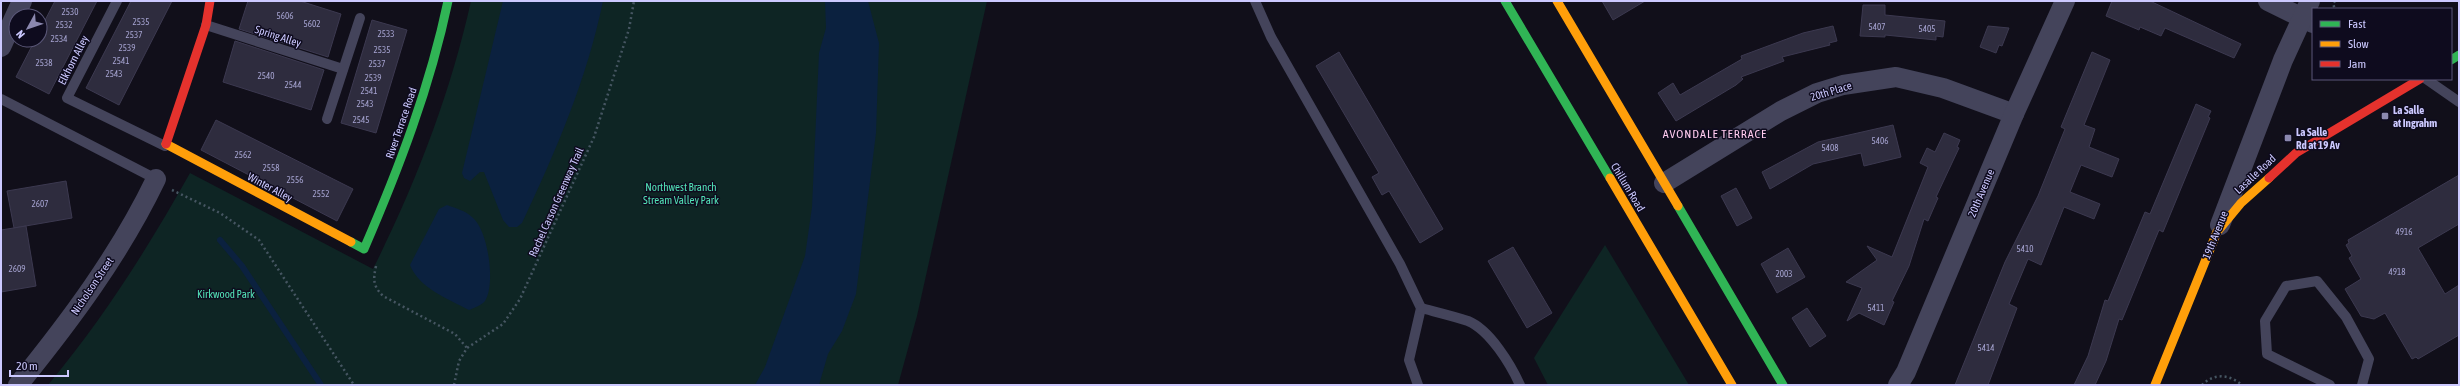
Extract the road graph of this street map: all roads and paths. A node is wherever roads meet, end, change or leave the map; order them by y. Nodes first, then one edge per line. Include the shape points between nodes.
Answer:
1 (22, 1) edge
2 (117, 1) edge
3 (210, 1) edge
4 (448, 1) edge
5 (634, 1) edge
6 (1255, 1) edge
7 (1505, 1) edge
8 (1557, 1) edge
9 (2065, 1) edge
10 (2268, 1) edge
11 (2308, 14) edge
12 (360, 18) dead end
13 (206, 25) junction
14 (1, 47) edge
15 (343, 69) junction
16 (2418, 80) edge
17 (2427, 80) edge
18 (1, 100) edge
19 (2459, 102) edge
20 (2014, 114) junction
21 (327, 119) dead end
22 (165, 146) junction
23 (156, 179) junction
24 (1664, 183) junction
25 (2217, 232) junction
26 (364, 249) joint
27 (377, 264) dead end
28 (1421, 308) junction
29 (467, 348) junction
30 (455, 384) edge
31 (18, 385) edge
32 (354, 385) edge
33 (1418, 385) edge
34 (1520, 385) edge
35 (1732, 385) edge
36 (1783, 385) edge
37 (1898, 385) edge
38 (2155, 385) edge
39 (2202, 385) edge
40 (2242, 385) edge
41 (2330, 385) edge
42 (2362, 385) edge

1 - 14 street
2 - 22 lane, Elkhorn Alley via 68,98
3 - 13 street
4 - 26 street, River Terrace Road via 404,153
5 - 29 path, Rachel Carson Greenway Trail via 629,29 594,137 520,299 503,324
6 - 28 lane via 1271,37 1400,264
7 - 35 street, Chillum Road
8 - 24 street
9 - 20 street, 20th Avenue
10 - 11 street
11 - 25 street, 19th Avenue
12 - 15 lane
13 - 15 lane, Spring Alley
13 - 22 street
15 - 21 lane
16 - 25 street, Lasalle Road via 2296,153 2241,203
17 - 19 lane
18 - 23 lane
20 - 24 street, 20th Place via 1942,88 1896,77 1843,85 1817,93 1781,111
20 - 37 street, 20th Avenue via 1906,372
22 - 26 street, Winter Alley
23 - 31 street, Nicholson Street via 142,208 100,275 61,333
23 - 32 path via 169,189 220,212 259,240
24 - 36 street
25 - 38 street, 19th Avenue
27 - 29 path via 373,280 376,289 383,296 455,334
28 - 33 lane via 1409,360
28 - 34 lane via 1470,322 1492,341 1512,367
29 - 30 path, Rachel Carson Greenway Trail via 459,361
39 - 40 path via 2212,377 2221,376 2236,380
41 - 42 lane via 2267,354 2265,321 2286,286 2317,281 2346,317 2368,359

